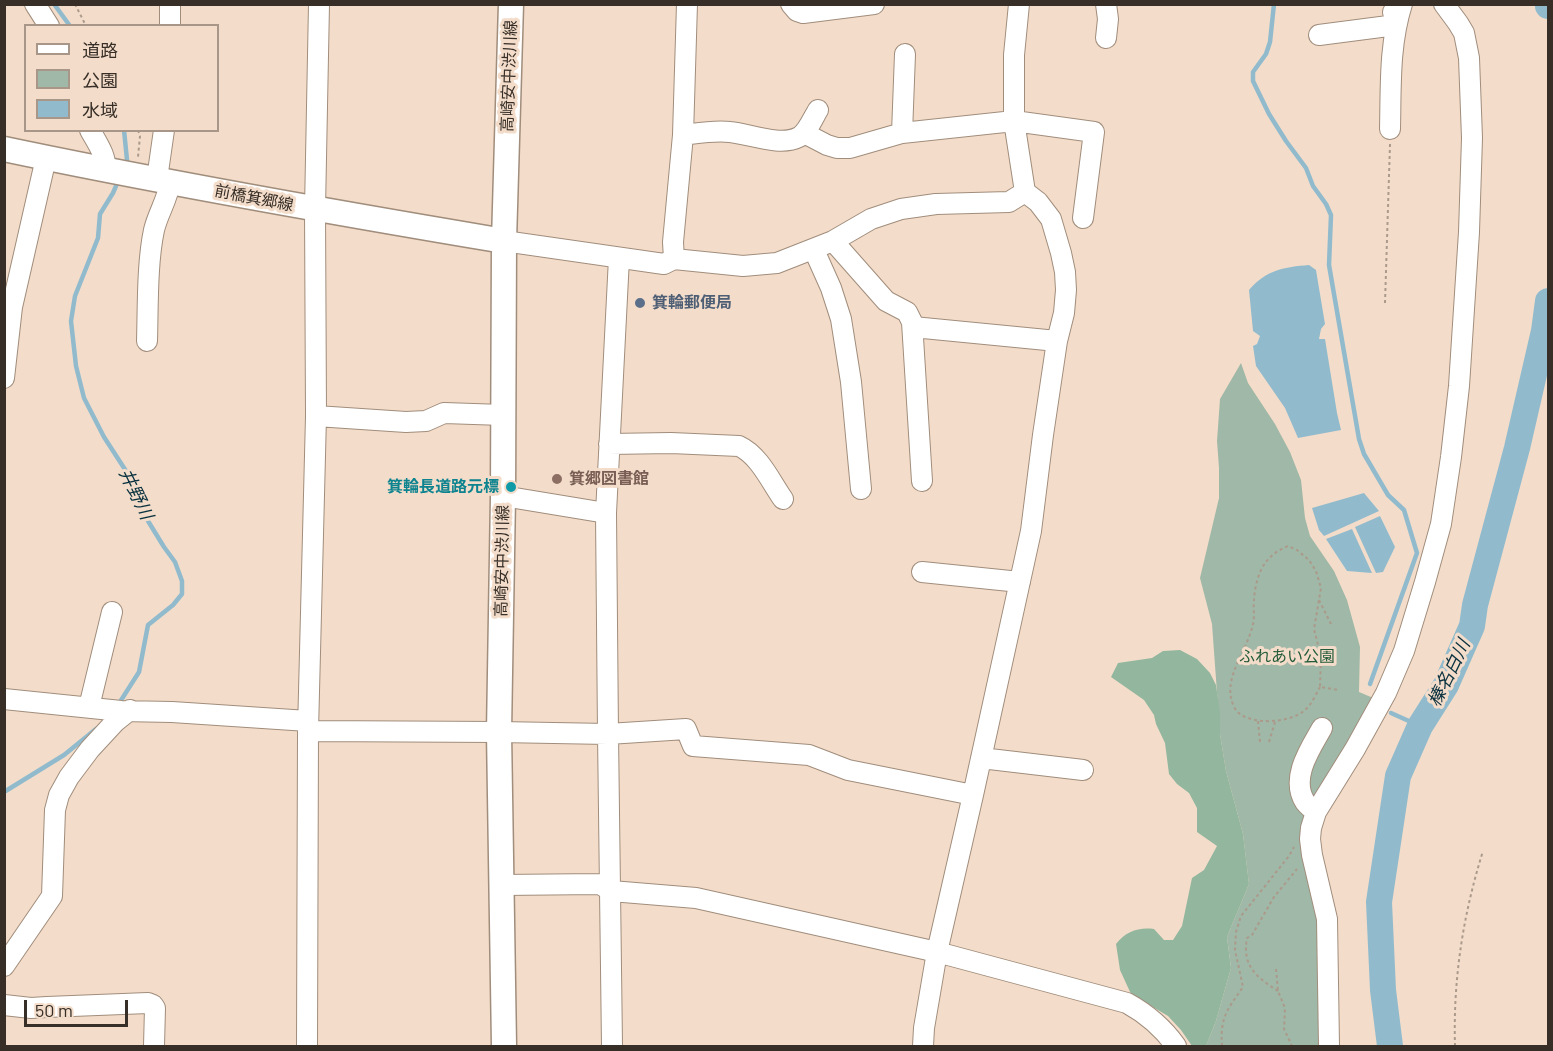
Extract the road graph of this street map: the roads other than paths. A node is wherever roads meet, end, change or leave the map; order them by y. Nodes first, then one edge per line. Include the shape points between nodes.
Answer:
1 (35, 4) edge
2 (170, 4) edge
3 (319, 4) edge
4 (511, 4) edge
5 (687, 4) edge
6 (792, 4) edge
7 (874, 4) edge
8 (1019, 4) edge
9 (1106, 4) edge
10 (1391, 4) edge
11 (1402, 4) edge
12 (1444, 4) edge
13 (48, 24) edge
14 (170, 24) edge
15 (1396, 25) junction
16 (1319, 35) dead end
17 (1106, 38) dead end
18 (905, 54) dead end
19 (818, 110) dead end
20 (1014, 121) junction
21 (1390, 129) road end
22 (91, 132) edge
23 (163, 132) edge
24 (804, 133) junction
25 (902, 133) junction
26 (684, 135) junction
27 (4, 149) edge
28 (46, 158) junction
29 (135, 175) junction
30 (1026, 192) junction
31 (315, 209) junction
32 (1051, 219) junction
33 (504, 242) junction
34 (833, 242) junction
35 (814, 250) junction
36 (619, 258) junction
37 (674, 258) junction
38 (913, 327) junction
39 (147, 341) dead end
40 (1057, 341) junction
41 (4, 378) edge
42 (503, 415) junction
43 (316, 416) junction
44 (609, 444) junction
45 (922, 481) dead end
46 (861, 489) dead end
47 (503, 496) junction
48 (783, 499) dead end
49 (606, 513) junction
50 (922, 572) dead end
51 (1020, 582) junction
52 (112, 612) dead end
53 (4, 699) edge
54 (111, 709) junction
55 (308, 726) junction
56 (1322, 728) dead end
57 (499, 732) junction
58 (608, 734) junction
59 (981, 759) junction
60 (1083, 770) dead end
61 (973, 795) junction
62 (1316, 812) junction
63 (501, 885) junction
64 (611, 891) junction
65 (937, 952) junction
66 (4, 966) edge
67 (4, 1005) edge
68 (154, 1047) edge
69 (307, 1047) edge
70 (504, 1047) edge
71 (612, 1047) edge
72 (923, 1047) edge
73 (1176, 1047) edge
74 (1329, 1047) edge

1 - 13 street
2 - 14 street
3 - 31 street
4 - 33 main road, 高崎安中渋川線
5 - 26 street
6 - 7 street via 803,13
8 - 20 street
9 - 17 street
10 - 15 street
11 - 15 street
12 - 62 street via 1464,33 1467,46 1472,138 1459,386 1445,496 1434,550 1404,651 1386,693
15 - 16 street
15 - 21 street
18 - 25 street
19 - 24 street
20 - 25 street
20 - 30 street
20 - 32 street via 1094,132 1090,217
22 - 29 street via 105,157
23 - 29 street
24 - 25 street via 837,148
24 - 26 street via 783,140 715,131
26 - 37 street
27 - 28 main road, 前橋箕郷線
28 - 29 main road, 前橋箕郷線
28 - 41 street via 12,307
29 - 31 main road, 前橋箕郷線
29 - 39 street via 169,191 154,229
30 - 32 street
30 - 34 street via 1009,202 901,209 871,219
31 - 33 main road, 前橋箕郷線
31 - 43 street
32 - 40 street via 1066,290
33 - 36 street
33 - 42 main road, 高崎安中渋川線
34 - 35 street
34 - 38 street via 886,301 907,312
35 - 37 street via 777,263 743,266
35 - 46 street via 841,319
36 - 37 street via 664,264
36 - 44 street
38 - 40 street
38 - 45 street
40 - 51 street via 1031,531
42 - 43 street via 444,413 426,421 406,422
42 - 47 main road, 高崎安中渋川線
43 - 55 street
44 - 48 street via 739,446 754,456
44 - 49 street
47 - 49 street
47 - 57 main road, 高崎安中渋川線
49 - 58 street
50 - 51 street
51 - 59 street
52 - 54 street
53 - 54 street
54 - 55 street
54 - 66 street via 115,722 90,749 59,795 52,896
55 - 57 street
55 - 69 street
56 - 62 street via 1307,755 1300,779 1306,804
57 - 58 street
57 - 63 main road, 高崎安中渋川線
58 - 61 street via 686,729 693,747 809,755 848,770
58 - 64 street
59 - 60 street
59 - 61 street
61 - 65 street
62 - 74 street via 1312,855 1327,919
63 - 64 street via 600,884
63 - 70 main road, 高崎安中渋川線
64 - 65 street via 696,898
64 - 71 street
65 - 72 street
65 - 73 street via 1127,1003 1156,1023
67 - 68 street via 31,1008 148,1003 155,1008

